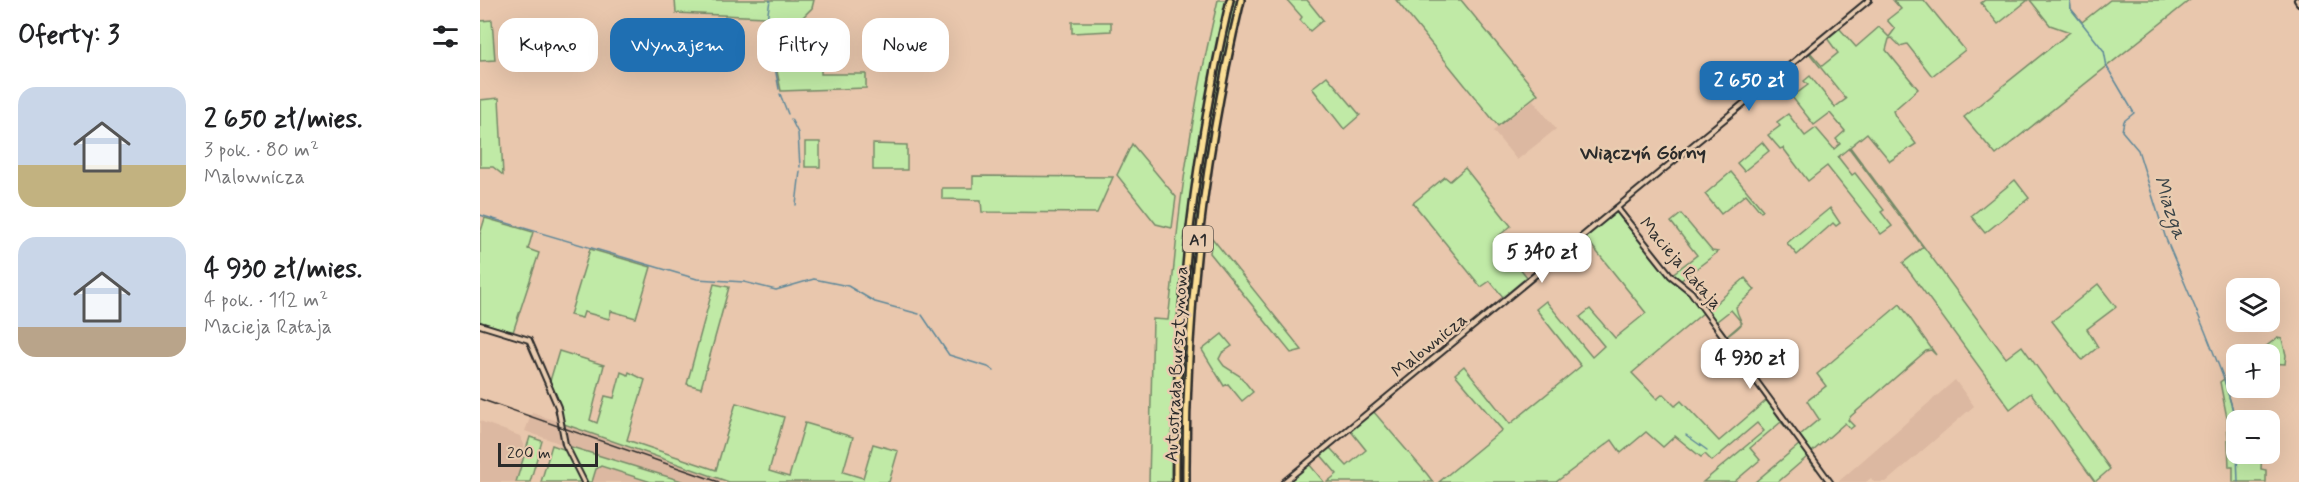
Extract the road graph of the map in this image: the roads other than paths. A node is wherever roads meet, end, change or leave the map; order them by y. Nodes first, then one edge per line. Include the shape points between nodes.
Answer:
1 (1230, 0) edge
2 (1241, 0) edge
3 (1869, 0) edge
4 (1617, 208) junction
5 (480, 325) edge
6 (584, 482) edge
7 (1176, 482) edge
8 (1186, 482) edge
9 (1284, 482) edge
10 (1830, 482) edge

1 - 7 highway, Autostrada Bursztynowa / A1 via 1205,121 1187,251 1178,362
2 - 8 highway, Autostrada Bursztynowa / A1 via 1215,122 1197,251 1188,374
3 - 4 street, Malownicza
4 - 9 street, Malownicza
4 - 10 street, Macieja Rataja via 1670,275 1691,292
5 - 6 street via 529,340 558,407 565,444

